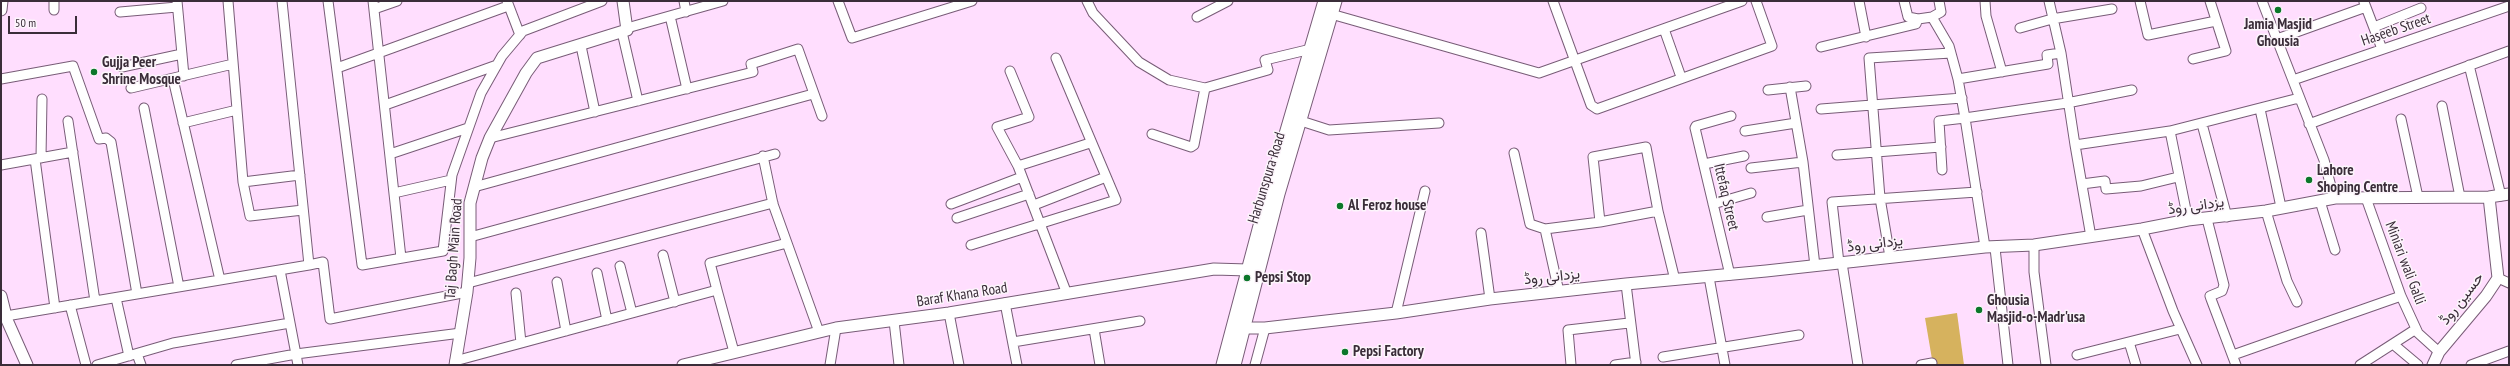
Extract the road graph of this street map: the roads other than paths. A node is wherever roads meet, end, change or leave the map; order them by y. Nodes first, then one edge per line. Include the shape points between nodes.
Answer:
1 (2, 1) edge
2 (228, 1) edge
3 (282, 1) edge
4 (328, 1) edge
5 (397, 1) edge
6 (602, 1) edge
7 (623, 1) edge
8 (684, 1) edge
9 (723, 1) edge
10 (838, 1) edge
11 (972, 1) edge
12 (1087, 1) edge
13 (1228, 1) edge
14 (1324, 1) edge
15 (1335, 1) edge
16 (1554, 1) edge
17 (1742, 1) edge
18 (1756, 1) edge
19 (1858, 1) edge
20 (1904, 1) edge
21 (1939, 1) edge
22 (1985, 1) edge
23 (2049, 1) edge
24 (2140, 1) edge
25 (2210, 1) edge
26 (2262, 1) edge
27 (508, 3) edge
28 (177, 4) edge
29 (2365, 4) edge
30 (374, 5) edge
31 (2509, 6) edge
32 (2421, 8) dead end
33 (2112, 9) dead end
34 (1, 10) edge
35 (120, 12) dead end
36 (686, 12) junction
37 (1331, 14) junction
38 (670, 16) junction
39 (1932, 17) junction
40 (1196, 18) dead end
41 (1918, 19) junction
42 (2052, 19) junction
43 (2216, 21) junction
44 (2374, 27) junction
45 (2020, 28) dead end
46 (1664, 29) junction
47 (625, 30) junction
48 (520, 35) junction
49 (1866, 37) junction
50 (2277, 39) junction
51 (581, 46) junction
52 (1821, 47) dead end
53 (1311, 49) junction
54 (2382, 49) junction
55 (2509, 51) edge
56 (379, 53) junction
57 (1951, 53) junction
58 (2061, 53) junction
59 (182, 54) junction
60 (1056, 58) dead end
61 (2193, 59) dead end
62 (1575, 61) junction
63 (233, 64) junction
64 (497, 65) junction
65 (2469, 65) junction
66 (122, 67) dead end
67 (337, 68) junction
68 (1010, 70) dead end
69 (2002, 72) junction
70 (184, 76) junction
71 (1681, 77) junction
72 (1, 79) edge
73 (173, 79) junction
74 (1958, 79) junction
75 (2293, 80) junction
76 (1806, 86) dead end
77 (1790, 87) junction
78 (131, 88) dead end
79 (687, 88) junction
80 (1206, 88) junction
81 (1768, 90) dead end
82 (2132, 90) dead end
83 (813, 94) junction
84 (1962, 98) junction
85 (2300, 98) junction
86 (42, 99) dead end
87 (638, 101) junction
88 (2067, 103) junction
89 (384, 105) junction
90 (1873, 105) junction
91 (2442, 106) dead end
92 (144, 108) dead end
93 (1821, 109) dead end
94 (2260, 109) junction
95 (237, 110) junction
96 (595, 112) junction
97 (822, 116) dead end
98 (1731, 116) dead end
99 (1965, 118) junction
100 (2401, 119) dead end
101 (68, 121) dead end
102 (1302, 121) junction
103 (183, 123) junction
104 (1440, 123) dead end
105 (1796, 123) junction
106 (2202, 124) junction
107 (2309, 124) junction
108 (468, 128) junction
109 (1745, 131) dead end
110 (2170, 131) junction
111 (1152, 134) dead end
112 (490, 138) junction
113 (1090, 143) junction
114 (2075, 145) junction
115 (1941, 148) junction
116 (72, 152) junction
117 (1514, 153) dead end
118 (1877, 153) junction
119 (390, 154) junction
120 (775, 154) dead end
121 (1837, 155) dead end
122 (763, 156) junction
123 (1744, 156) dead end
124 (38, 158) junction
125 (1803, 162) junction
126 (1704, 164) junction
127 (1, 165) edge
128 (1018, 166) junction
129 (1751, 168) dead end
130 (1942, 170) dead end
131 (300, 175) junction
132 (1022, 177) junction
133 (1106, 177) junction
134 (2178, 177) junction
135 (451, 180) junction
136 (243, 182) junction
137 (2082, 184) junction
138 (474, 187) junction
139 (1425, 191) dead end
140 (394, 192) junction
141 (1977, 192) junction
142 (1274, 193) junction
143 (1751, 193) dead end
144 (1029, 194) junction
145 (2505, 195) edge
146 (2418, 197) junction
147 (2460, 197) junction
148 (1880, 198) junction
149 (2334, 198) junction
150 (2366, 198) junction
151 (2489, 198) junction
152 (2320, 201) junction
153 (773, 203) junction
154 (951, 204) dead end
155 (1713, 204) junction
156 (1034, 205) junction
157 (2281, 207) junction
158 (303, 210) junction
159 (1808, 210) junction
160 (1658, 211) junction
161 (2266, 211) junction
162 (1767, 217) dead end
163 (2227, 217) junction
164 (957, 218) dead end
165 (2207, 219) junction
166 (2188, 220) junction
167 (1041, 222) junction
168 (1600, 222) junction
169 (1545, 229) junction
170 (2142, 229) junction
171 (1481, 233) dead end
172 (2091, 237) junction
173 (470, 238) junction
174 (787, 243) junction
175 (971, 245) dead end
176 (2034, 245) junction
177 (1990, 247) junction
178 (2335, 250) dead end
179 (663, 255) dead end
180 (1890, 257) junction
181 (401, 258) junction
182 (1840, 263) junction
183 (309, 265) junction
184 (620, 266) dead end
185 (1815, 266) junction
186 (280, 270) junction
187 (1248, 270) junction
188 (597, 273) dead end
189 (1730, 275) junction
190 (1709, 277) junction
191 (2498, 278) junction
192 (220, 280) junction
193 (1674, 280) junction
194 (557, 282) dead end
195 (2509, 283) edge
196 (1626, 284) junction
197 (179, 287) junction
198 (467, 288) junction
199 (717, 290) junction
200 (1559, 292) junction
201 (516, 293) dead end
202 (137, 294) junction
203 (1067, 294) junction
204 (1, 296) edge
205 (2401, 296) junction
206 (116, 298) junction
207 (1490, 299) junction
208 (95, 301) junction
209 (675, 302) junction
210 (2297, 302) dead end
211 (1005, 303) junction
212 (70, 305) junction
213 (56, 308) junction
214 (632, 313) junction
215 (949, 313) junction
216 (1396, 313) junction
217 (6, 316) junction
218 (607, 320) junction
219 (894, 321) junction
220 (1140, 321) dead end
221 (290, 323) junction
222 (1629, 323) junction
223 (836, 328) junction
224 (1243, 328) junction
225 (1265, 328) junction
226 (1094, 329) junction
227 (2180, 329) junction
228 (2416, 330) junction
229 (566, 331) junction
230 (819, 332) junction
231 (460, 333) junction
232 (1799, 335) dead end
233 (1013, 342) junction
234 (2129, 342) junction
235 (521, 343) junction
236 (2393, 344) junction
237 (1721, 346) junction
238 (2509, 351) edge
239 (734, 352) junction
240 (2439, 352) junction
241 (296, 354) junction
242 (133, 355) junction
243 (2078, 355) dead end
244 (2233, 355) junction
245 (1663, 357) dead end
246 (704, 362) edge
247 (455, 363) edge
248 (1636, 363) edge
249 (1932, 363) dead end
250 (27, 365) edge
251 (86, 365) edge
252 (97, 365) edge
253 (141, 365) edge
254 (236, 365) edge
255 (298, 365) edge
256 (683, 365) edge
257 (830, 365) edge
258 (899, 365) edge
259 (959, 365) edge
260 (1017, 365) edge
261 (1100, 365) edge
262 (1223, 365) edge
263 (1234, 365) edge
264 (1256, 365) edge
265 (1571, 365) edge
266 (1615, 365) edge
267 (1725, 365) edge
268 (1858, 365) edge
269 (1921, 365) edge
270 (2008, 365) edge
271 (2046, 365) edge
272 (2136, 365) edge
273 (2197, 365) edge
274 (2236, 365) edge
275 (2360, 365) edge
276 (2418, 365) edge
277 (2433, 365) edge
278 (2471, 365) edge

1 - 34 street
2 - 63 street
3 - 131 street
4 - 67 street
5 - 30 street
6 - 48 street via 523,31
7 - 47 street
8 - 36 street
9 - 36 street
10 - 11 street via 852,38
12 - 80 street via 1093,13 1139,62 1168,80
13 - 40 street
14 - 53 main road, Harbunspura Road
15 - 37 main road, Harbunspura Road
16 - 62 street
17 - 46 street
18 - 71 street via 1772,46
19 - 49 street
20 - 41 street via 1908,17
21 - 39 street via 1941,12
22 - 69 street via 1986,16
23 - 42 street
24 - 43 street via 2148,34
25 - 43 street
26 - 50 street
27 - 48 street
27 - 56 street
28 - 35 street
28 - 59 street
29 - 44 street
29 - 50 street
30 - 56 street
31 - 54 street, Haseeb Street
32 - 44 street
33 - 42 street
36 - 38 street
37 - 62 street via 1529,72 1539,73
37 - 102 main road, Harbunspura Road
38 - 47 street
38 - 79 street
39 - 41 street
39 - 57 street
41 - 49 street via 1916,24
42 - 45 street
42 - 58 street
43 - 61 street via 2226,51
44 - 54 street
46 - 62 street
46 - 71 street
47 - 51 street, Taj Bagh Main Road
47 - 87 street
48 - 64 street
49 - 52 street
50 - 75 street
51 - 96 street
51 - 112 street, Taj Bagh Main Road via 537,58
53 - 80 street via 1265,60 1268,70
53 - 142 main road, Harbunspura Road
54 - 75 street, Haseeb Street
55 - 65 street
56 - 67 street
56 - 89 street
57 - 74 street
57 - 90 street via 1869,58
58 - 69 street via 2047,55 2048,64
58 - 88 street
59 - 66 street
59 - 70 street
60 - 113 street
62 - 71 street via 1594,108
63 - 70 street
63 - 95 street
64 - 89 street
64 - 108 street via 481,93
65 - 107 street
65 - 145 street
67 - 181 street via 362,264
68 - 128 street via 1029,117 997,127
69 - 74 street
70 - 73 street
72 - 202 street via 74,66 99,139 106,138 111,142
73 - 78 street
73 - 103 street
74 - 84 street
75 - 85 street
76 - 77 street
77 - 81 street
77 - 105 street
79 - 83 street via 753,72 751,64 798,49
79 - 87 street
80 - 111 street via 1194,145 1191,147
82 - 88 street
83 - 97 street
83 - 138 street
84 - 90 street
84 - 99 street
85 - 94 street
85 - 107 street
86 - 124 street
87 - 96 street
88 - 99 street
88 - 114 street
89 - 119 street
90 - 93 street
90 - 118 street
91 - 147 street
92 - 197 street
94 - 106 street
94 - 157 street
95 - 103 street
95 - 136 street
96 - 112 street
98 - 126 street, Ittefaq Street via 1695,126
99 - 115 street via 1939,121
99 - 141 street
100 - 146 street
101 - 116 street
102 - 104 street via 1329,130
102 - 142 main road, Harbunspura Road
103 - 192 street
105 - 109 street
105 - 125 street
106 - 110 street
106 - 163 street
107 - 149 street via 2324,160
108 - 119 street
108 - 135 street
110 - 114 street
110 - 134 street
112 - 138 street, Taj Bagh Main Road
113 - 128 street
113 - 133 street
114 - 137 street
115 - 118 street
115 - 130 street
116 - 124 street
116 - 208 street
117 - 169 street via 1530,224
118 - 121 street
118 - 148 street
119 - 140 street
120 - 122 street
122 - 153 street
122 - 173 street
123 - 126 street
124 - 127 street
124 - 213 street
125 - 129 street
125 - 159 street
126 - 155 street, Ittefaq Street
128 - 132 street
131 - 136 street
131 - 158 street
132 - 144 street
132 - 154 street
133 - 156 street
133 - 167 street via 1116,200
134 - 137 street via 2141,186 2106,189 2105,181
134 - 166 street
135 - 140 street
135 - 181 street via 443,251
136 - 158 street via 250,216
137 - 172 street
138 - 173 street, Taj Bagh Main Road via 470,203
139 - 216 street
140 - 181 street
141 - 148 street
141 - 177 street
142 - 187 main road, Harbunspura Road
142 - 224 main road, Harbunspura Road
143 - 155 street
144 - 156 street
144 - 164 street
145 - 151 street, یزدانی روڈ
146 - 147 street, یزدانی روڈ
146 - 150 street, یزدانی روڈ
147 - 151 street, یزدانی روڈ
148 - 180 street
148 - 182 street via 1832,202
149 - 150 street, یزدانی روڈ
149 - 152 street, یزدانی روڈ
150 - 205 street, Miniari wali Galli
151 - 191 street, حسین روڈ
152 - 157 street, یزدانی روڈ
152 - 178 street
153 - 174 street
153 - 198 street
155 - 189 street, Ittefaq Street
156 - 167 street
157 - 161 street, یزدانی روڈ
158 - 183 street
159 - 162 street
159 - 185 street
160 - 168 street
160 - 168 street via 1646,147 1601,155 1593,157
160 - 193 street
161 - 163 street, یزدانی روڈ
161 - 210 street via 2287,280
163 - 165 street, یزدانی روڈ
165 - 166 street, یزدانی روڈ
165 - 244 street via 2224,285 2222,291 2210,296
166 - 170 street, یزدانی روڈ
167 - 175 street
167 - 203 street
168 - 169 street
169 - 200 street
170 - 172 street, یزدانی روڈ
170 - 227 street
171 - 207 street
172 - 176 street, یزدانی روڈ
173 - 198 street, Taj Bagh Main Road
174 - 199 street via 710,263
174 - 230 street
176 - 177 street, یزدانی روڈ
176 - 271 street via 2034,272
177 - 180 street, یزدانی روڈ
177 - 270 street
179 - 209 street
180 - 182 street, یزدانی روڈ
182 - 185 street, یزدانی روڈ
182 - 268 street
183 - 186 street
183 - 198 street via 323,262 330,319
184 - 214 street
185 - 189 street, یزدانی روڈ
186 - 192 street
186 - 221 street
187 - 203 street, Baraf Khana Road via 1214,269
187 - 262 main road, Harbunspura Road
188 - 218 street
189 - 190 street, یزدانی روڈ
190 - 193 street, یزدانی روڈ
190 - 237 street
191 - 195 street
191 - 240 street, حسین روڈ
192 - 197 street
193 - 196 street, یزدانی روڈ
194 - 229 street
196 - 200 street, یزدانی روڈ
196 - 222 street
197 - 202 street
198 - 231 street, Taj Bagh Main Road
199 - 209 street
199 - 239 street
200 - 207 street, یزدانی روڈ
201 - 235 street
202 - 206 street
203 - 211 street, Baraf Khana Road
204 - 217 street
205 - 228 street, Miniari wali Galli
205 - 244 street
206 - 208 street
206 - 242 street
207 - 216 street, یزدانی روڈ
208 - 212 street
209 - 214 street
211 - 215 street, Baraf Khana Road
211 - 233 street
212 - 213 street
212 - 251 street
213 - 217 street
214 - 218 street
215 - 219 street, Baraf Khana Road
215 - 259 street
216 - 225 street, یزدانی روڈ
217 - 250 street
218 - 229 street
219 - 223 street, Baraf Khana Road
219 - 258 street
220 - 226 street
221 - 241 street
221 - 242 street via 173,343
222 - 248 street
222 - 265 street via 1568,330
223 - 230 street, Baraf Khana Road
223 - 257 street
224 - 225 street, یزدانی روڈ
224 - 263 main road, Harbunspura Road
225 - 264 street
226 - 233 street
226 - 261 street
227 - 234 street
227 - 273 street
228 - 236 street
228 - 240 street, Miniari wali Galli
229 - 235 street
230 - 239 street, Baraf Khana Road
231 - 241 street
231 - 247 street, Taj Bagh Main Road
232 - 237 street
233 - 260 street
234 - 243 street
234 - 272 street
235 - 247 street
236 - 275 street
236 - 276 street
237 - 245 street
237 - 267 street
238 - 278 street
239 - 246 street, Baraf Khana Road
240 - 277 street, حسین روڈ
241 - 254 street
241 - 255 street
242 - 252 street
242 - 253 street
244 - 274 street
246 - 256 street, Baraf Khana Road
248 - 266 street
249 - 269 street

